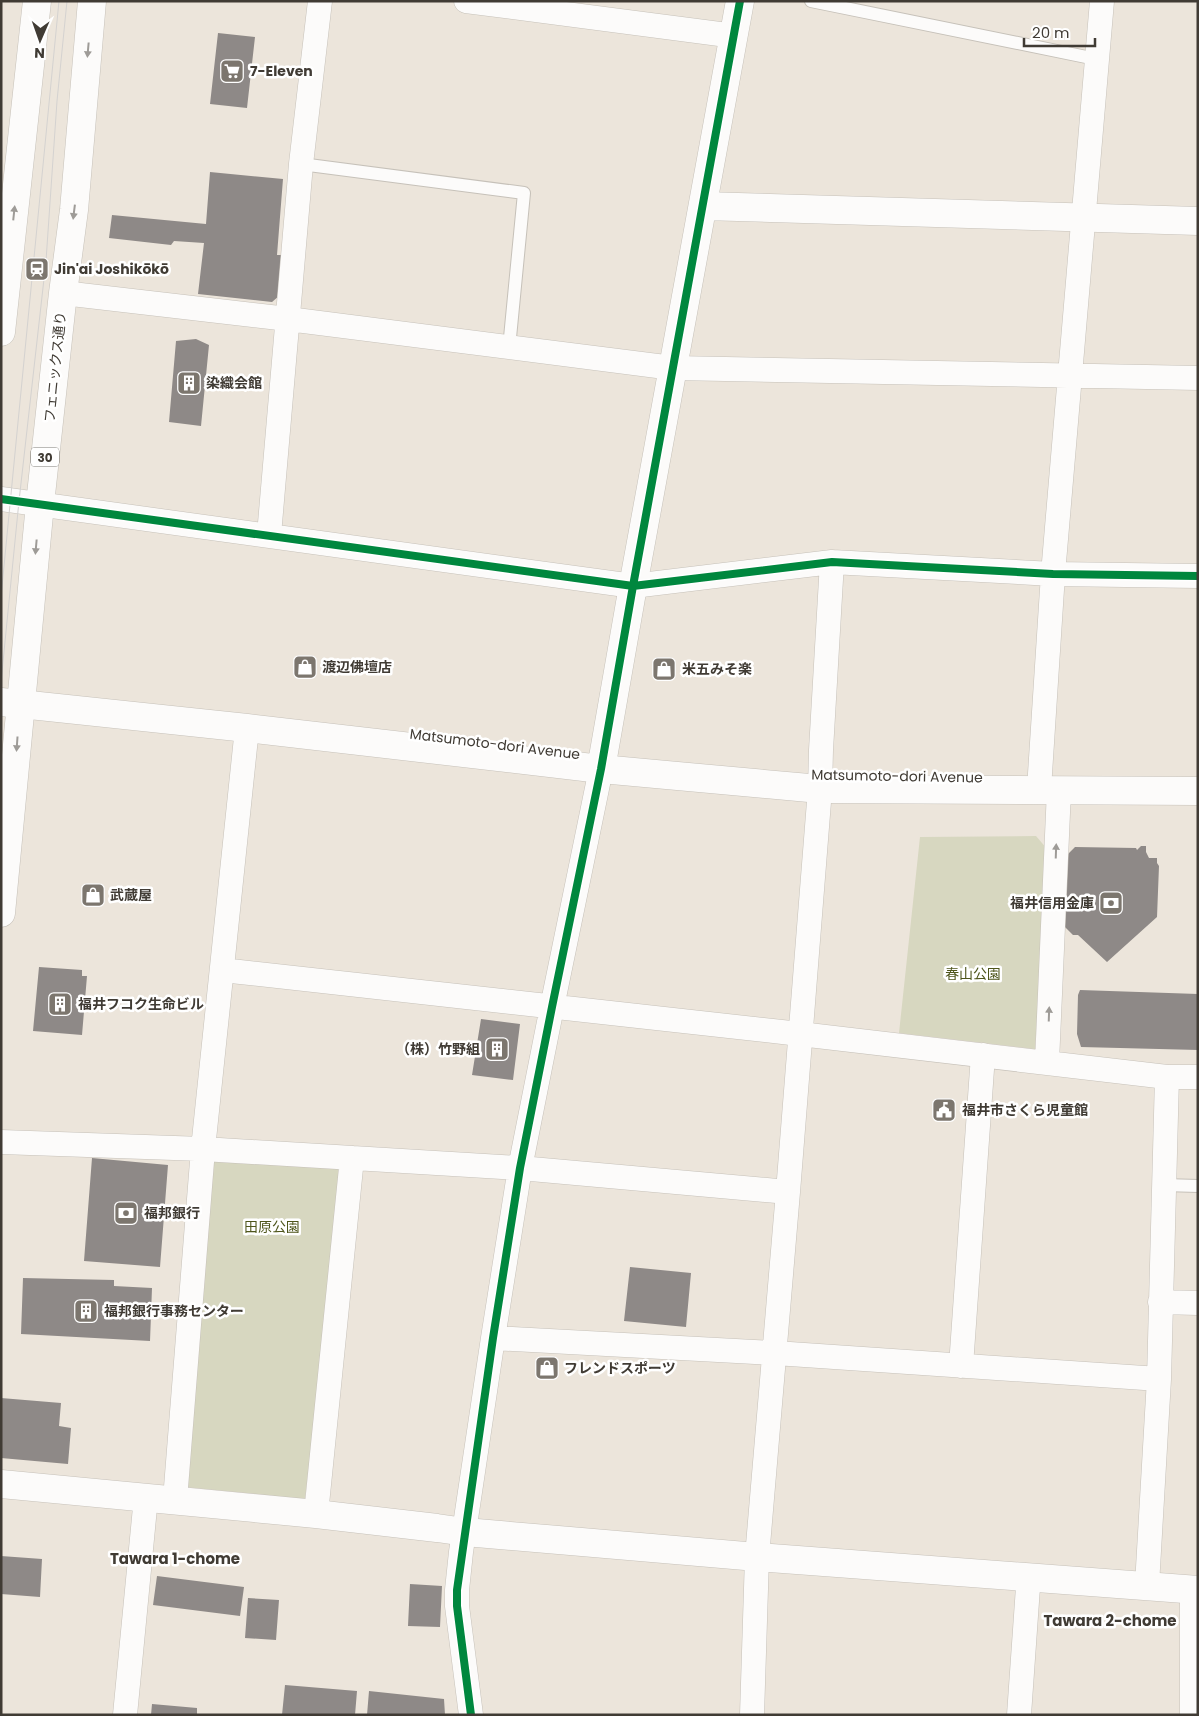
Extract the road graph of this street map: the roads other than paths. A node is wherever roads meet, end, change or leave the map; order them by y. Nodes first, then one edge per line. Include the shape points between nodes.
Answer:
1 (37, 1) edge
2 (92, 1) edge
3 (320, 1) edge
4 (466, 1) edge
5 (740, 1) edge
6 (810, 1) edge
7 (1102, 1) edge
8 (735, 36) junction
9 (1096, 59) junction
10 (301, 164) junction
11 (704, 206) junction
12 (1084, 218) junction
13 (1198, 221) edge
14 (5, 256) edge
15 (63, 293) junction
16 (288, 319) junction
17 (1, 332) edge
18 (509, 348) junction
19 (673, 368) junction
20 (1071, 375) junction
21 (1198, 378) edge
22 (1, 499) edge
23 (40, 504) junction
24 (270, 535) junction
25 (832, 562) junction
26 (1053, 574) junction
27 (1198, 576) edge
28 (633, 586) junction
29 (11, 703) edge
30 (247, 728) junction
31 (601, 769) junction
32 (820, 788) junction
33 (1049, 790) junction
34 (1198, 791) edge
35 (1, 913) edge
36 (222, 970) junction
37 (552, 1007) junction
38 (800, 1034) junction
39 (983, 1055) junction
40 (1047, 1062) junction
41 (1167, 1076) junction
42 (1198, 1078) edge
43 (1, 1142) edge
44 (203, 1149) junction
45 (352, 1158) junction
46 (520, 1168) junction
47 (1164, 1185) junction
48 (1198, 1186) edge
49 (788, 1192) junction
50 (1160, 1302) junction
51 (1198, 1303) edge
52 (493, 1338) junction
53 (775, 1353) junction
54 (961, 1366) junction
55 (1159, 1379) junction
56 (1, 1484) edge
57 (146, 1497) junction
58 (175, 1500) junction
59 (316, 1514) junction
60 (465, 1532) junction
61 (757, 1557) junction
62 (1026, 1577) junction
63 (1147, 1585) junction
64 (1195, 1589) edge
65 (124, 1715) edge
66 (471, 1715) edge
67 (752, 1715) edge
68 (1019, 1715) edge
69 (1192, 1715) edge

14 -> 1 street
2 -> 15 street, フェニックス通り / 30 via 74,210
3 - 10 street
4 - 8 street
5 - 8 street
6 - 9 lane
7 - 9 street
8 - 11 street
9 - 12 street
10 - 16 street
10 - 18 lane via 524,192
11 - 12 street
11 - 19 street
12 - 13 street
12 - 20 street
14 - 17 street
15 - 16 street
15 - 23 street, フェニックス通り / 30
16 - 18 street
16 - 24 street
18 - 19 street
19 - 20 street
19 - 28 street
20 - 21 street
20 - 26 street
22 - 23 street
23 - 24 street
23 -> 29 street, フェニックス通り / 30 via 30,614
24 - 28 street
25 - 26 street
25 - 28 street
25 - 32 street
26 - 27 street
26 - 33 street
28 - 31 street
29 - 30 street, Matsumoto-dori Avenue
29 -> 35 street, フェニックス通り / 30 via 15,781
30 - 31 street, Matsumoto-dori Avenue
30 - 36 street
31 - 32 street, Matsumoto-dori Avenue
31 - 37 street
32 - 33 street, Matsumoto-dori Avenue
32 - 38 street
33 - 34 street, Matsumoto-dori Avenue
40 -> 33 street
36 - 37 street
36 - 44 street
37 - 38 street
37 - 46 street
38 - 39 street
38 - 49 street
39 - 40 street
39 - 54 street
40 - 41 street
41 - 42 street
41 - 47 street
43 - 44 street
44 - 45 street
44 - 58 street
45 - 46 street
45 - 59 street
46 - 49 street
46 - 52 street
47 - 48 lane
47 - 50 street
49 - 53 street
50 - 51 street
50 - 55 street
52 - 53 street
52 - 60 street
53 - 54 street
53 - 61 street
54 - 55 street
55 - 63 street
56 - 57 street
57 - 58 street
57 - 65 street
58 - 59 street
59 - 60 street
60 - 61 street
60 - 66 street via 457,1606
61 - 62 street
61 - 67 street
62 - 63 street
62 - 68 street via 1028,1587
63 - 64 street
64 - 69 street

